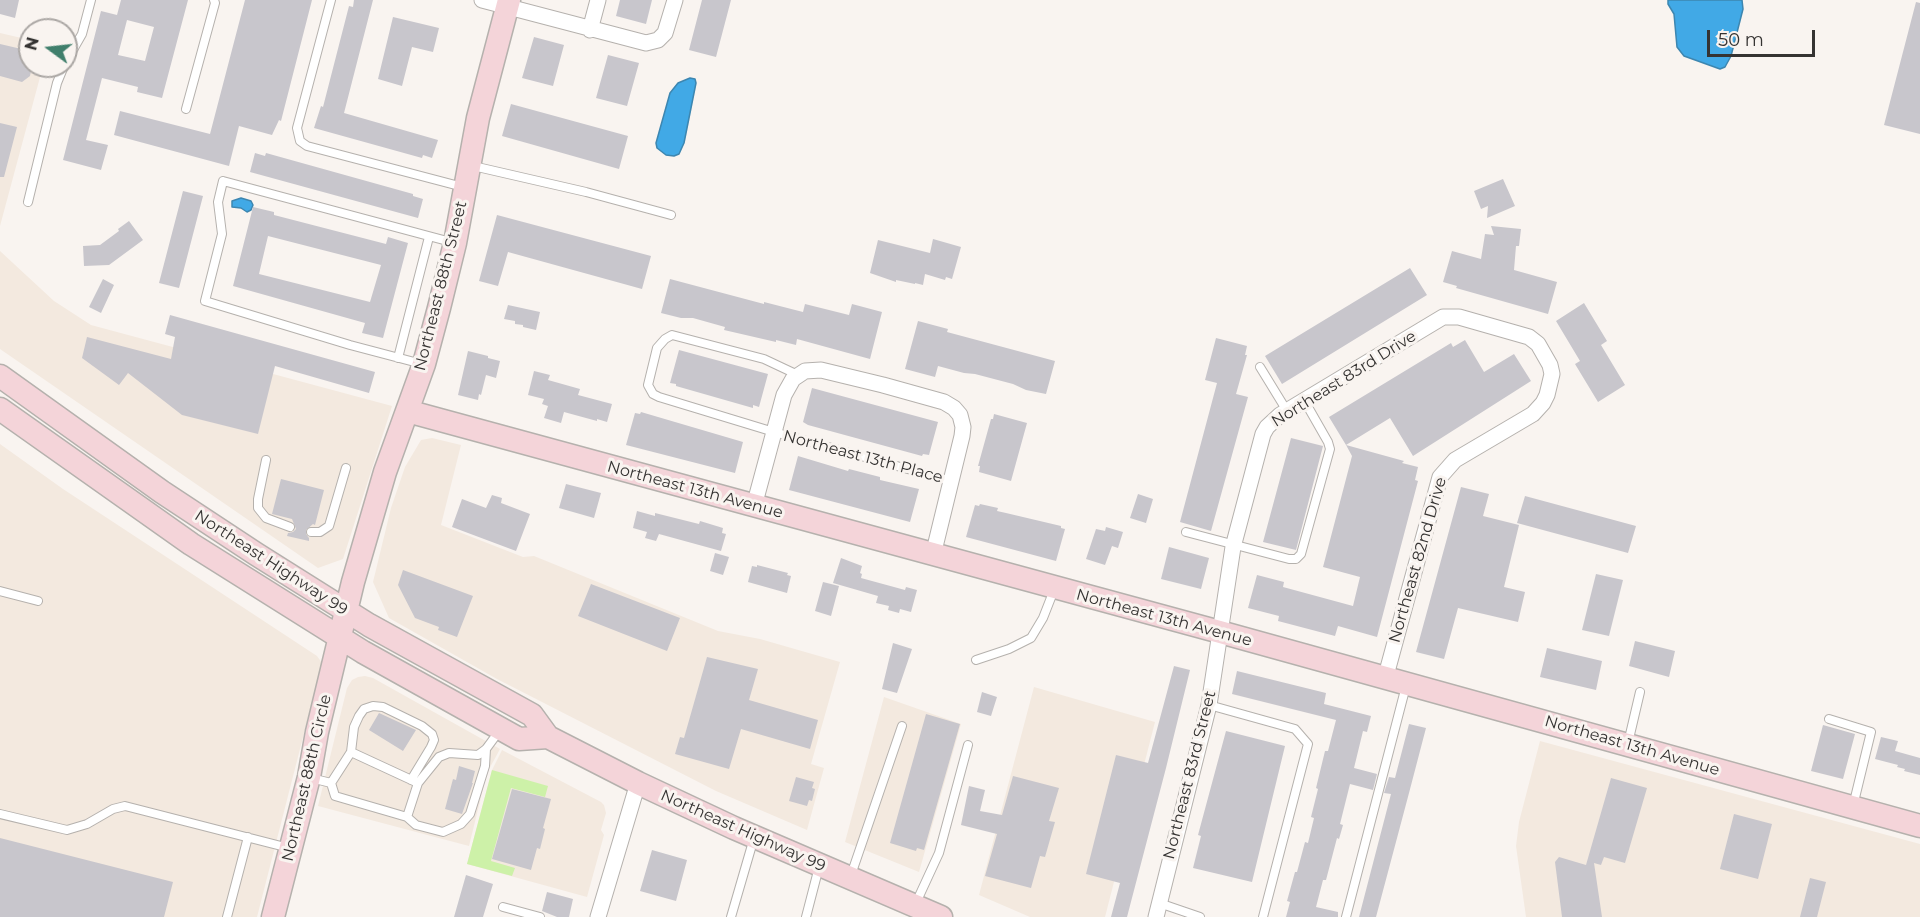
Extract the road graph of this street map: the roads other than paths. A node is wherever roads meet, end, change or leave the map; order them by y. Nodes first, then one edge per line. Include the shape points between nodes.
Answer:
1 (91, 0) edge
2 (214, 0) edge
3 (331, 0) edge
4 (482, 0) edge
5 (598, 0) edge
6 (675, 0) edge
7 (508, 3) edge
8 (590, 30) junction
9 (78, 41) edge
10 (59, 78) edge
11 (186, 109) dead end
12 (466, 176) junction
13 (28, 201) dead end
14 (671, 215) dead end
15 (429, 237) junction
16 (455, 243) junction
17 (1543, 352) joint
18 (398, 358) junction
19 (424, 364) junction
20 (1260, 367) dead end
21 (798, 375) junction
22 (0, 376) edge
23 (1304, 400) junction
24 (0, 410) edge
25 (407, 411) junction
26 (1287, 411) junction
27 (774, 432) junction
28 (266, 460) dead end
29 (346, 468) dead end
30 (951, 481) junction
31 (754, 506) junction
32 (290, 527) dead end
33 (1186, 531) dead end
34 (311, 532) dead end
35 (1234, 544) junction
36 (933, 555) junction
37 (1055, 588) junction
38 (0, 591) edge
39 (38, 601) dead end
40 (348, 612) junction
41 (1220, 632) junction
42 (341, 638) junction
43 (976, 660) dead end
44 (1385, 679) junction
45 (1407, 685) junction
46 (1640, 692) dead end
47 (1209, 705) junction
48 (1829, 719) dead end
49 (902, 726) dead end
50 (501, 729) junction
51 (548, 737) junction
52 (968, 745) dead end
53 (1628, 745) junction
54 (486, 749) junction
55 (351, 752) junction
56 (320, 780) junction
57 (414, 781) junction
58 (638, 783) junction
59 (1853, 807) junction
60 (0, 814) edge
61 (407, 817) junction
62 (1920, 826) edge
63 (248, 837) junction
64 (754, 837) junction
65 (291, 849) junction
66 (820, 866) junction
67 (850, 879) junction
68 (915, 906) junction
69 (503, 907) dead end
70 (1157, 910) edge
71 (226, 917) edge
72 (273, 917) edge
73 (540, 917) edge
74 (598, 917) edge
75 (731, 917) edge
76 (806, 917) edge
77 (941, 917) edge
78 (1200, 917) edge
79 (1263, 917) edge
80 (1346, 917) edge

1 - 9 lane
2 - 11 lane
3 - 12 lane via 297,128 300,141 307,146
4 - 7 street
5 - 8 street
6 - 8 street via 668,29 653,42
7 - 8 street
7 - 12 street, Northeast 88th Street
10 - 13 lane
12 - 14 lane via 586,192
12 - 16 street, Northeast 88th Street
15 - 16 lane
15 - 18 lane
15 - 18 lane via 223,181 218,202 222,234 205,301
16 - 19 street, Northeast 88th Street
17 - 23 street, Northeast 83rd Drive via 1523,334 1448,316
17 - 44 street, Northeast 82nd Drive via 1552,374 1543,403 1533,414 1455,460 1440,477
18 - 19 lane
19 - 25 street, Northeast 88th Street
20 - 26 lane
21 - 27 street via 787,389
21 - 27 lane, Northeast 13th Place via 771,361 675,335 666,337 659,345 648,385 657,396
21 - 30 street via 808,370 827,370 954,408 963,427
22 - 40 street, Northeast Highway 99 via 187,510
23 - 26 street, Northeast 83rd Drive
23 - 35 lane via 1330,449 1303,550 1296,559 1289,559
24 - 42 street, Northeast Highway 99 via 183,538
25 - 31 street, Northeast 13th Avenue
25 - 40 street, Northeast 88th Street via 385,472
26 - 35 street, Northeast 83rd Drive via 1272,420 1263,434
27 - 30 lane, Northeast 13th Place
27 - 31 street
28 - 32 lane via 258,508 266,518
29 - 34 lane via 332,521 325,530
30 - 36 street
31 - 36 street, Northeast 13th Avenue
33 - 35 lane
35 - 41 street, Northeast 83rd Drive
36 - 37 street, Northeast 13th Avenue
37 - 41 street, Northeast 13th Avenue
37 - 43 lane via 1031,638
38 - 39 lane
40 - 42 street, Northeast 88th Street
40 - 51 street, Northeast Highway 99 via 532,715
41 - 44 street, Northeast 13th Avenue
41 - 47 street, Northeast 83rd Street
42 - 50 street, Northeast Highway 99
42 - 56 street, Northeast 88th Circle via 318,732
44 - 45 street, Northeast 13th Avenue
45 - 53 street, Northeast 13th Avenue
45 - 80 lane
46 - 53 lane
47 - 70 street, Northeast 83rd Street
47 - 79 lane via 1295,729 1308,744
48 - 59 lane via 1871,732
49 - 67 lane
50 - 51 street, Northeast Highway 99 via 519,739
50 - 54 lane
51 - 58 street, Northeast Highway 99
52 - 68 lane via 939,853
53 - 59 street, Northeast 13th Avenue
54 - 57 lane via 478,754 449,753
54 - 61 lane via 485,766 470,814 461,824 443,832 416,825
55 - 56 lane
55 - 57 lane
55 - 57 lane via 359,716 364,709 383,707 432,734 434,740
56 - 61 lane via 335,796
56 - 65 street, Northeast 88th Circle
57 - 61 lane
58 - 64 street, Northeast Highway 99
58 - 74 street
59 - 62 street, Northeast 13th Avenue
60 - 63 lane via 67,830 125,806
63 - 65 lane
63 - 71 lane
64 - 66 street, Northeast Highway 99
64 - 75 lane
65 - 72 street, Northeast 88th Circle
66 - 67 street, Northeast Highway 99
66 - 76 lane
67 - 68 street, Northeast Highway 99
68 - 77 street, Northeast Highway 99
69 - 73 lane
70 - 78 lane

